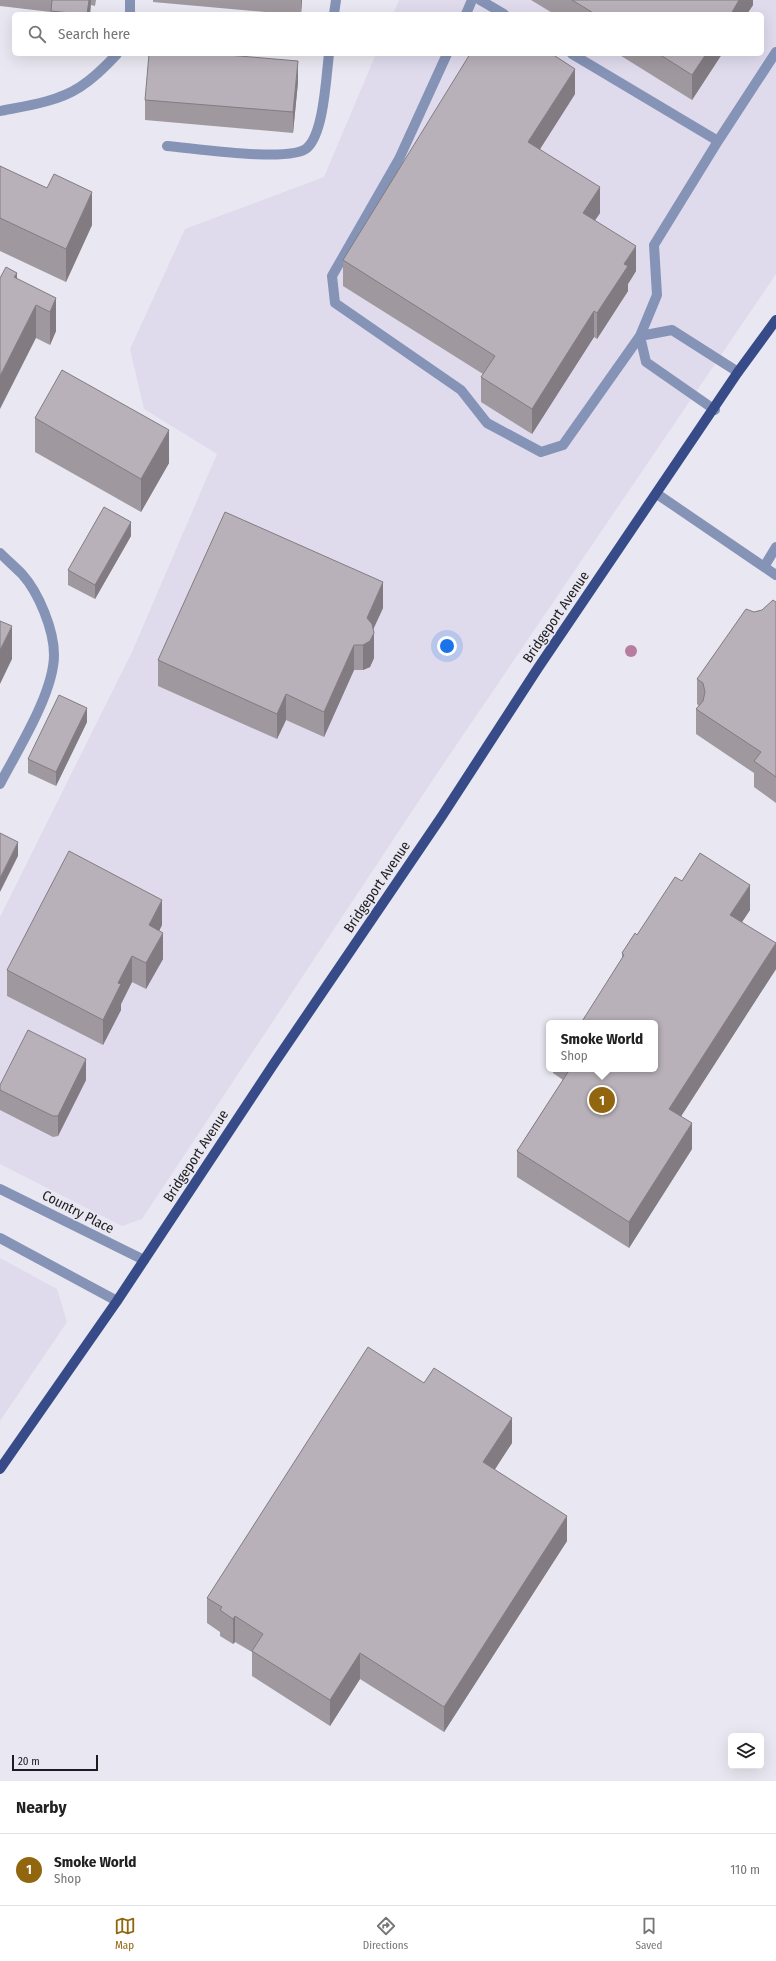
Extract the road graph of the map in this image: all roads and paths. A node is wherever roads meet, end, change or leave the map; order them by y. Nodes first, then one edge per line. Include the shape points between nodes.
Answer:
1 (130, 0) edge
2 (336, 0) edge
3 (472, 0) edge
4 (480, 0) edge
5 (130, 12) edge
6 (334, 12) edge
7 (467, 12) edge
8 (501, 12) edge
9 (776, 52) edge
10 (115, 56) edge
11 (329, 56) edge
12 (446, 56) edge
13 (575, 56) edge
14 (0, 111) edge
15 (718, 140) junction
16 (167, 146) dead end
17 (776, 320) edge
18 (640, 336) junction
19 (738, 372) junction
20 (715, 410) junction
21 (657, 494) junction
22 (776, 548) edge
23 (0, 553) edge
24 (764, 567) junction
25 (776, 575) edge
26 (0, 784) edge
27 (0, 1189) edge
28 (0, 1238) edge
29 (144, 1260) junction
30 (117, 1301) junction
31 (0, 1469) edge

1 - 5 street
2 - 6 street
3 - 7 street
4 - 8 street
9 - 15 street
10 - 14 street via 80,88 46,101
11 - 16 street via 324,105 317,130 306,148 290,154 267,155
12 - 18 street via 399,159 332,276 335,303 461,390 487,423 541,452 563,445
13 - 15 street
15 - 18 street via 654,245 657,295
17 - 19 main road, Bridgeport Avenue
18 - 19 street via 672,330
18 - 20 street via 646,362
19 - 20 main road, Bridgeport Avenue
20 - 21 main road, Bridgeport Avenue
21 - 24 street
21 - 29 main road, Bridgeport Avenue via 538,668 442,816
22 - 24 street
23 - 26 street via 23,575 38,599 49,626 54,656 48,688 30,729
24 - 25 street
27 - 29 street, Country Place
28 - 30 street
29 - 30 main road, Bridgeport Avenue
30 - 31 main road, Bridgeport Avenue

